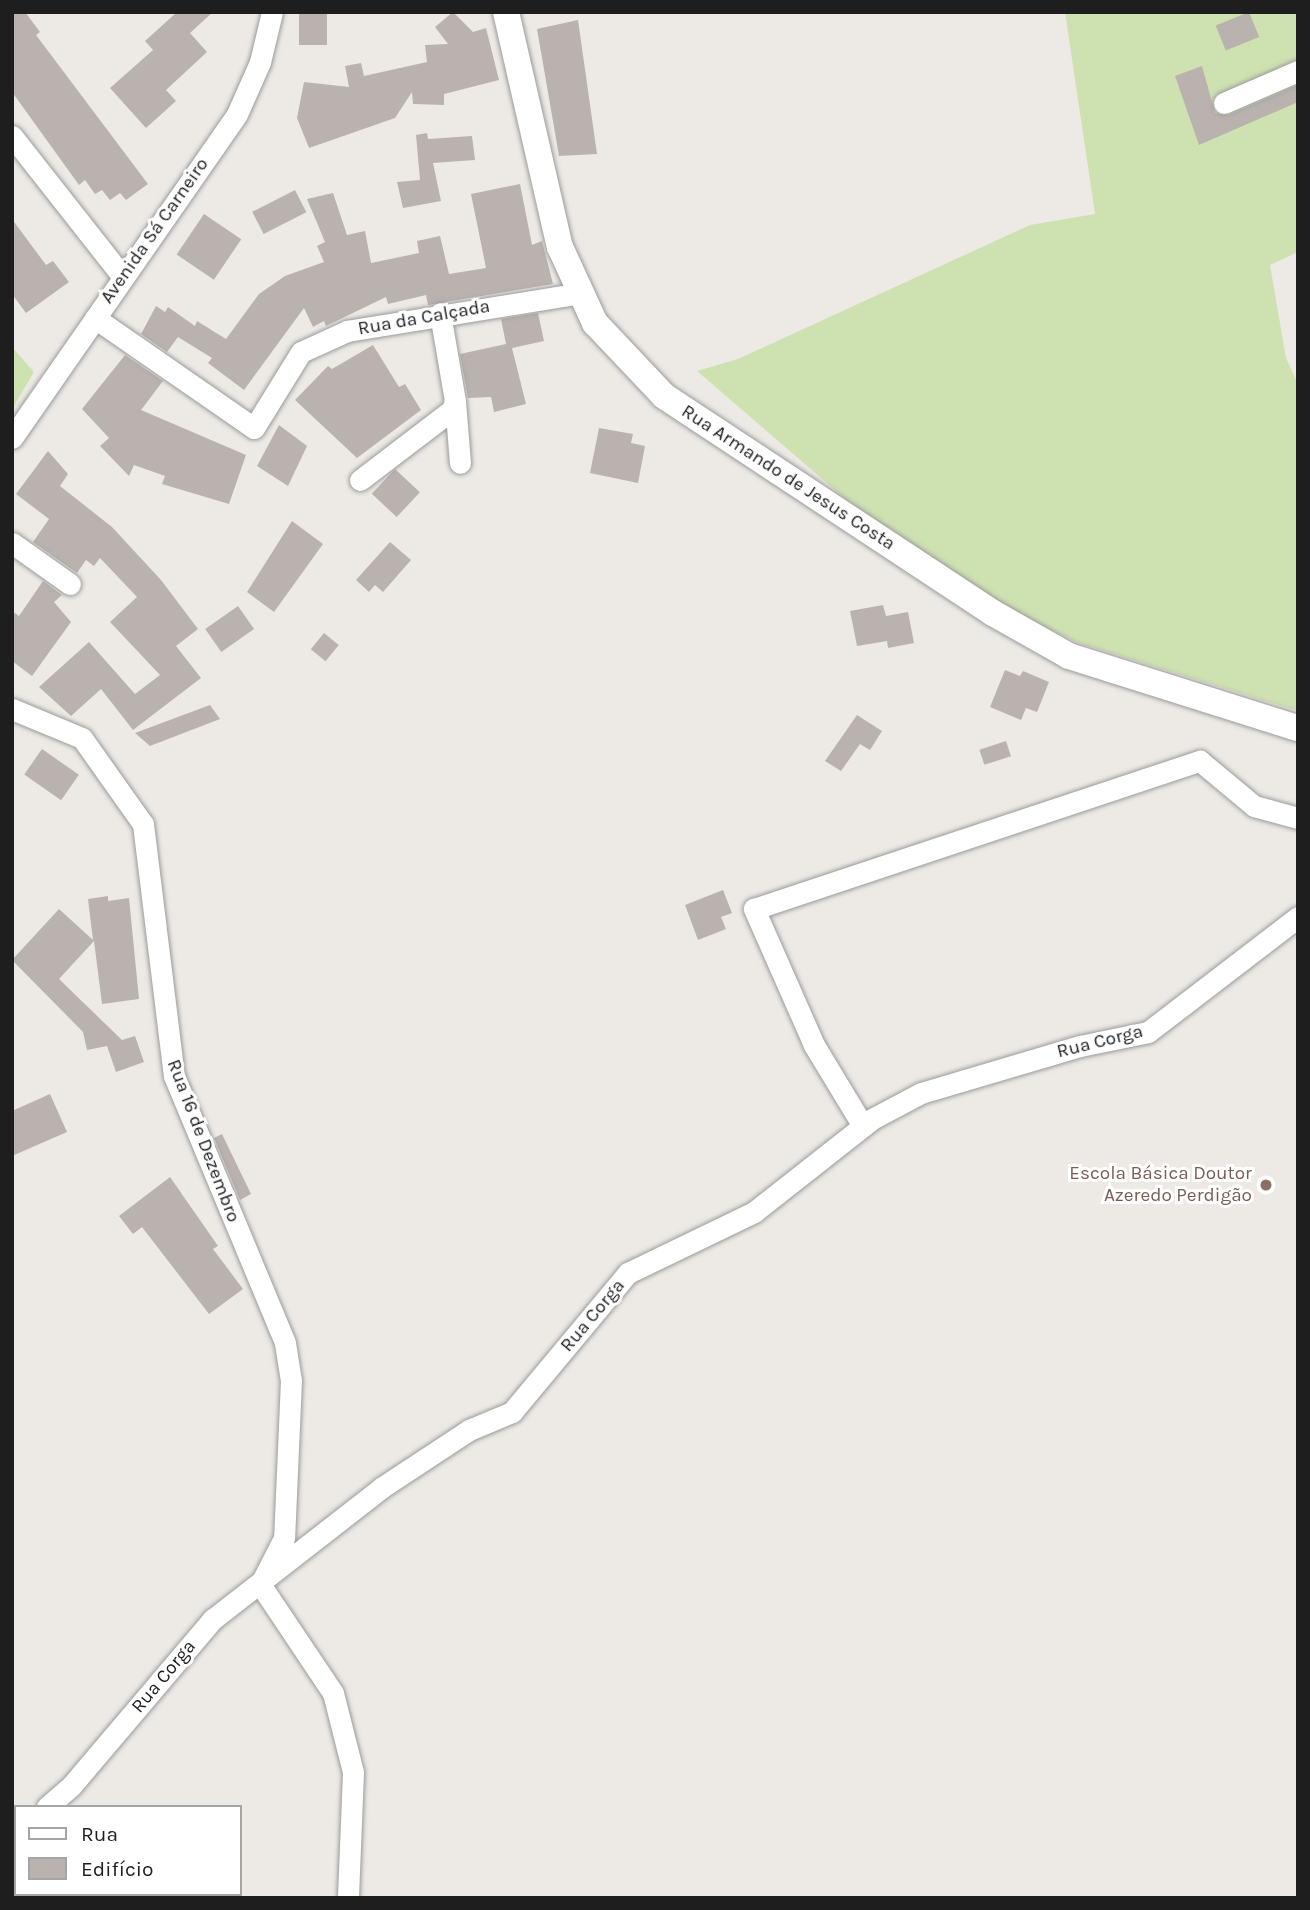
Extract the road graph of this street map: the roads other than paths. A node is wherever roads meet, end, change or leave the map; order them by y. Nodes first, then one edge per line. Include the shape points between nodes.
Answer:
1 (272, 12) edge
2 (506, 12) edge
3 (1298, 71) edge
4 (1224, 103) dead end
5 (12, 136) edge
6 (123, 277) junction
7 (581, 293) junction
8 (440, 313) junction
9 (95, 318) junction
10 (454, 401) junction
11 (12, 438) edge
12 (460, 463) dead end
13 (360, 480) dead end
14 (12, 543) edge
15 (70, 584) dead end
16 (12, 709) edge
17 (1298, 728) edge
18 (1298, 818) edge
19 (1298, 917) edge
20 (863, 1126) junction
21 (260, 1584) junction
22 (49, 1805) edge
23 (348, 1898) edge

1 - 6 street, Avenida Sá Carneiro via 260,62 237,114
2 - 7 street, Rua Armando de Jesus Costa via 560,247
3 - 4 street
5 - 6 street
6 - 9 street, Avenida Sá Carneiro
7 - 8 street, Rua da Calçada
7 - 17 street, Rua Armando de Jesus Costa via 595,323 664,396 993,613 1069,656
8 - 9 street, Rua da Calçada via 346,331 300,352 254,428
8 - 10 street
9 - 11 street, Avenida Sá Carneiro
10 - 12 street
10 - 13 street via 452,410
14 - 15 street
16 - 21 street, Rua 16 de Dezembro via 82,738 143,824 174,1076 285,1343 291,1380 284,1538
18 - 20 street via 1254,806 1200,761 754,909 814,1045
19 - 20 street, Rua Corga via 1148,1032 1080,1046 921,1093
20 - 21 street, Rua Corga via 754,1212 628,1273 512,1412 469,1430 381,1488
21 - 22 street, Rua Corga via 213,1619 72,1785
21 - 23 street via 333,1693 353,1772

